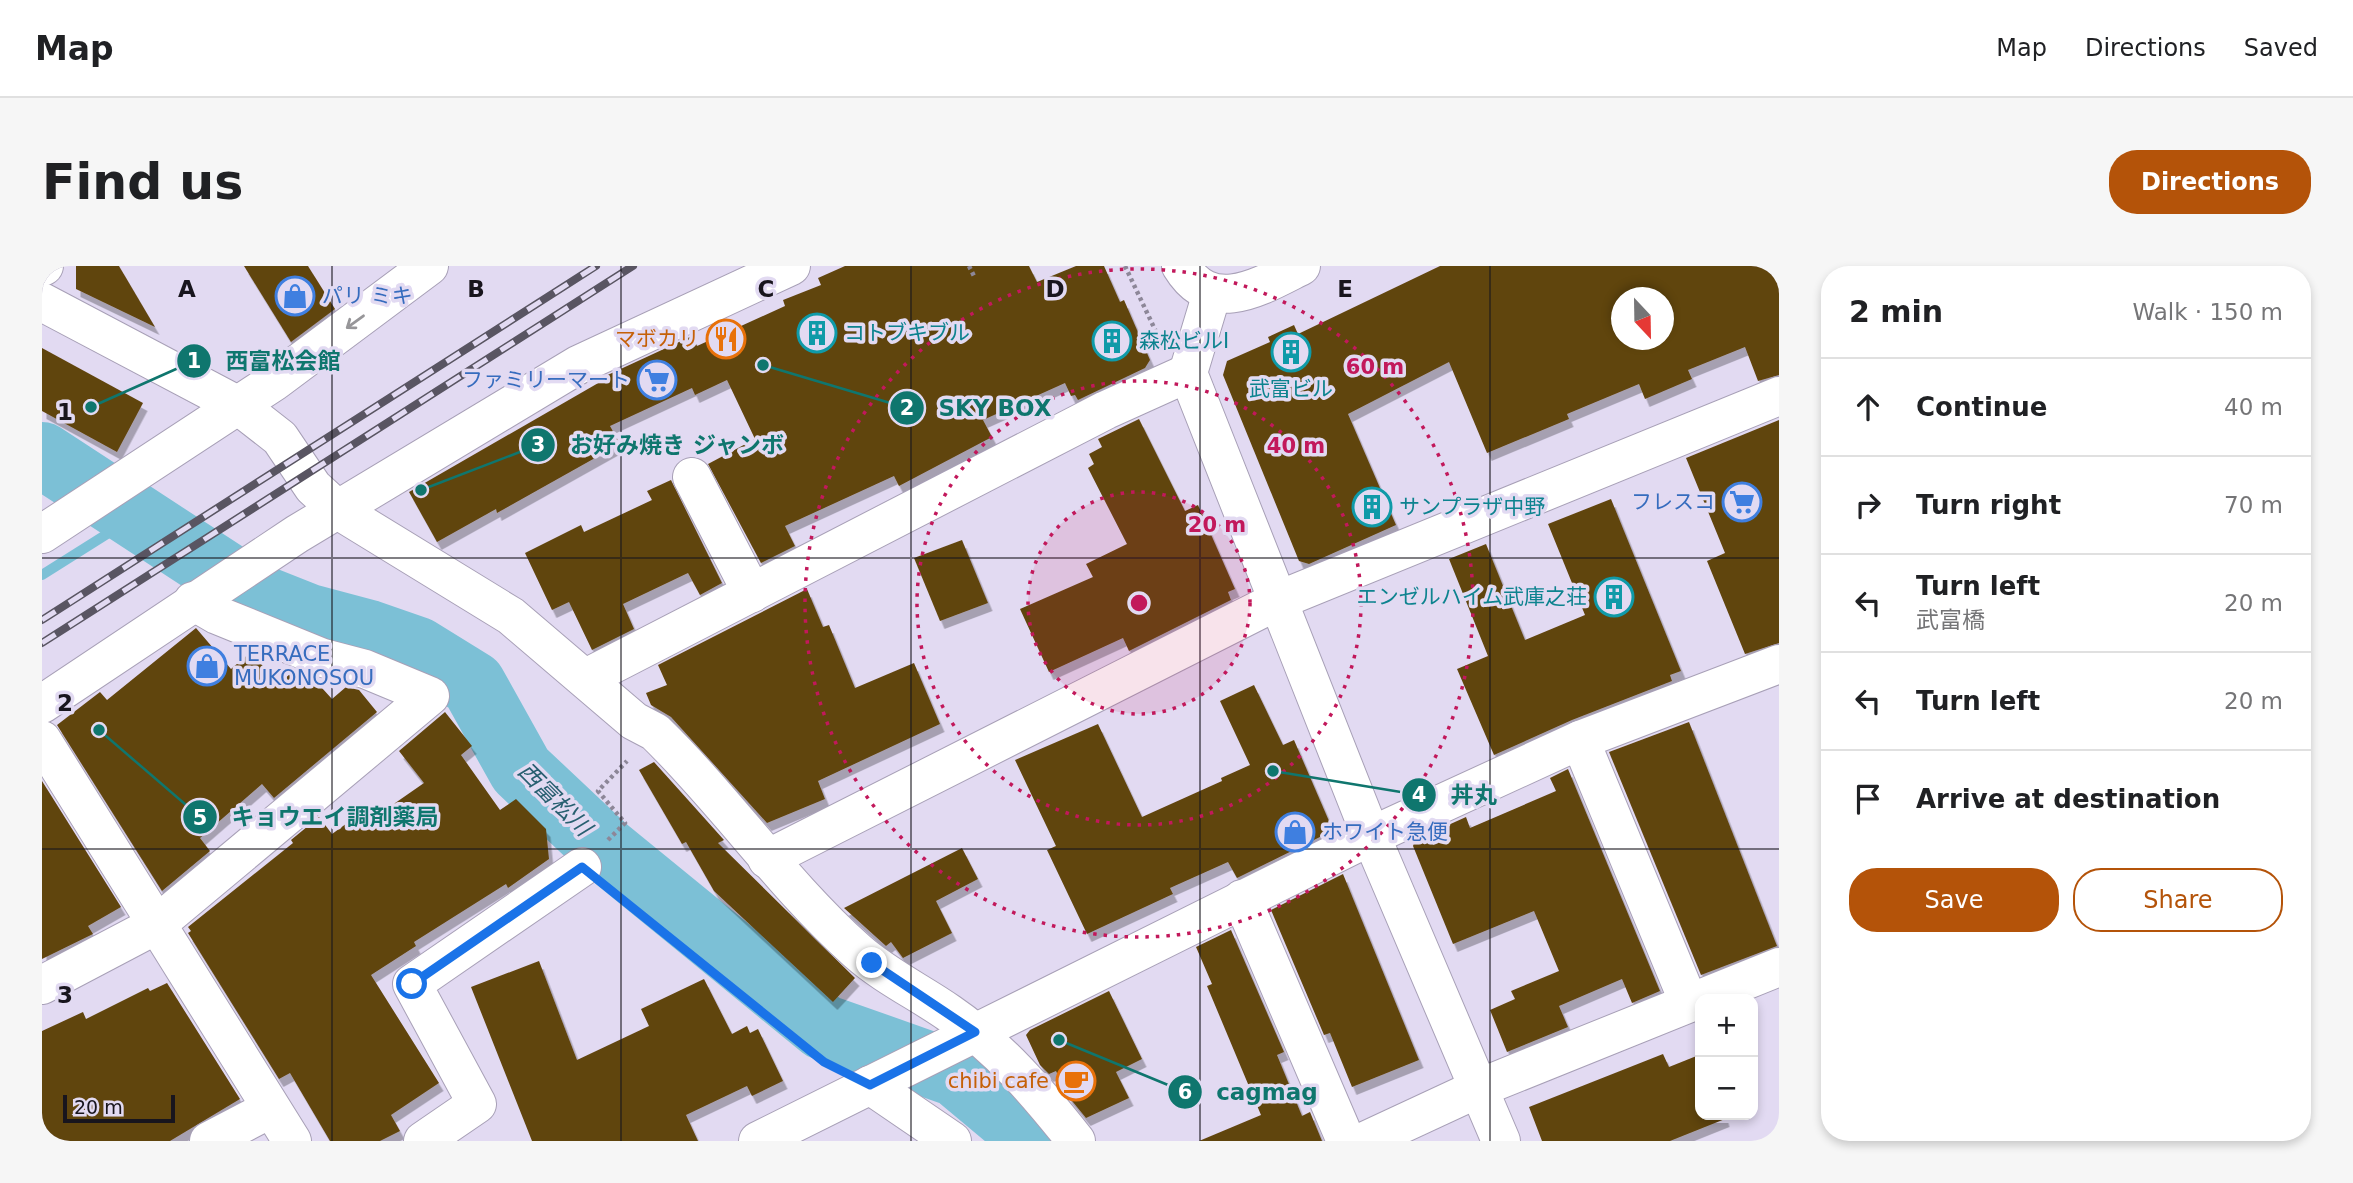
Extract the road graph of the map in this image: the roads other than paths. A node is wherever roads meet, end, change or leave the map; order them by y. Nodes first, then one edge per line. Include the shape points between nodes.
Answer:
1 (429, 266) edge
2 (790, 266) edge
3 (1181, 266) edge
4 (1299, 266) edge
5 (1212, 293) junction
6 (42, 302) edge
7 (1183, 376) junction
8 (1779, 396) edge
9 (239, 406) junction
10 (692, 477) dead end
11 (338, 510) junction
12 (59, 515) edge
13 (752, 593) junction
14 (201, 596) junction
15 (1279, 600) junction
16 (1779, 664) edge
17 (586, 678) junction
18 (42, 704) edge
19 (42, 740) edge
20 (1580, 740) junction
21 (1371, 836) junction
22 (767, 859) junction
23 (582, 867) road end
24 (1241, 899) junction
25 (156, 925) junction
26 (1779, 967) edge
27 (42, 985) edge
28 (1689, 1003) junction
29 (960, 1040) junction
30 (883, 1078) junction
31 (1479, 1088) junction
32 (270, 1109) junction
33 (209, 1141) edge
34 (292, 1141) edge
35 (423, 1141) edge
36 (758, 1141) edge
37 (952, 1141) edge
38 (1076, 1141) edge
39 (1346, 1141) edge
40 (1365, 1141) edge
41 (1501, 1141) edge

1 -> 9 street
2 - 11 street via 578,365
3 - 5 street via 1198,286
4 - 5 street via 1238,294
5 - 7 street
6 - 9 street
7 - 13 street via 1106,410
7 - 15 street
8 - 15 street
9 - 11 street via 280,438 313,487
9 - 12 street via 123,482
10 - 13 street
11 - 14 street
11 - 17 street via 493,604
13 - 17 street
14 - 18 street
14 - 25 street via 216,615 429,696
15 - 21 street
15 - 22 street
16 - 20 street
17 - 22 street via 635,721 655,732
19 - 25 street
20 - 21 street
20 - 28 street
21 - 24 street
21 - 31 street
22 - 29 street via 836,932
23 - 35 street via 412,984 477,1104
24 - 29 street
24 - 39 street
25 - 27 street
25 - 32 street
26 - 28 street
28 - 31 street
29 - 30 street
29 - 38 street via 1024,1077
30 - 36 street
30 - 37 street
31 - 40 street
31 - 41 street
32 - 33 street
32 - 34 street

